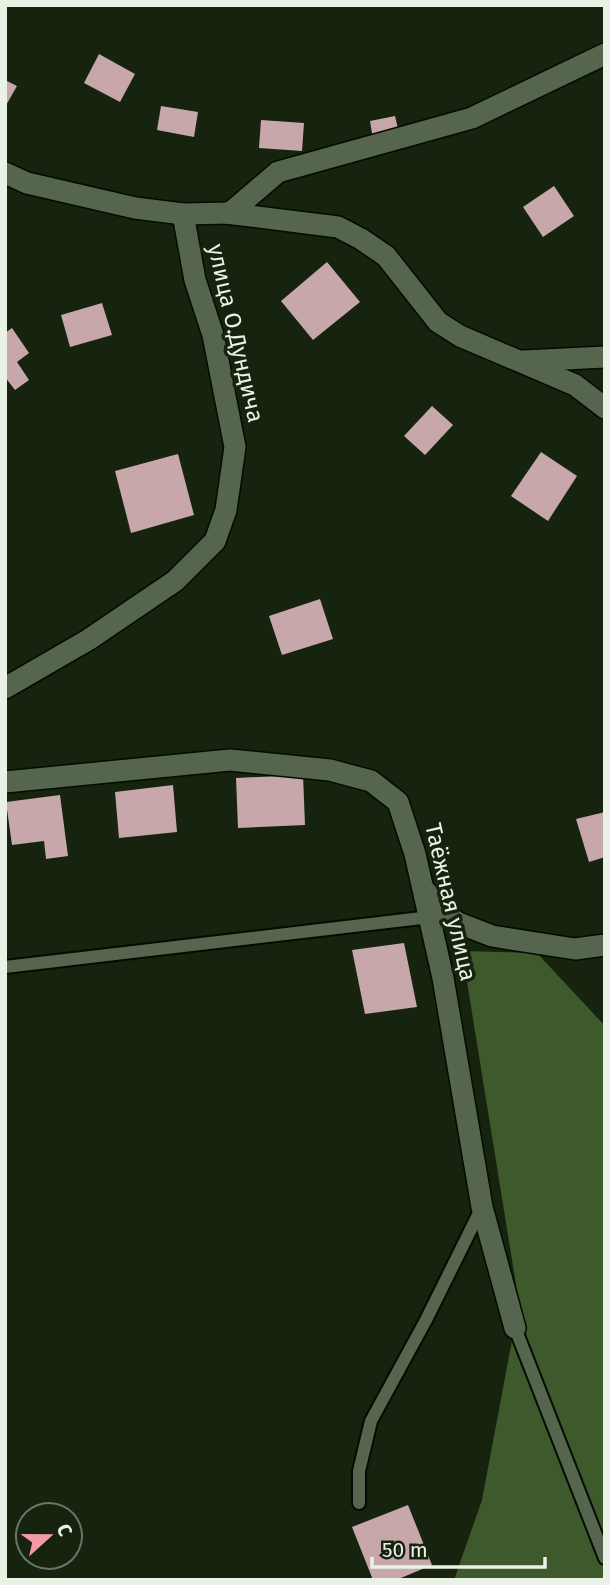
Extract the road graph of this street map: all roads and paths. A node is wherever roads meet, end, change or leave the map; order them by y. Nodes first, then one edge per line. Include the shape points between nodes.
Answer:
1 (605, 54) edge
2 (5, 173) edge
3 (226, 213) junction
4 (183, 214) junction
5 (605, 357) edge
6 (514, 361) junction
7 (605, 408) edge
8 (5, 688) edge
9 (5, 782) edge
10 (423, 889) junction
11 (429, 917) junction
12 (605, 945) edge
13 (5, 967) edge
14 (482, 1207) junction
15 (514, 1328) joint
16 (359, 1503) dead end
17 (605, 1558) edge

1 - 3 street, улица О.Дундича via 472,118 278,172
2 - 4 street, улица О.Дундича via 27,183 135,208
3 - 4 street, улица О.Дундича
3 - 6 street, улица О.Дундича via 338,227 386,256 438,322
4 - 8 street, улица О.Дундича via 235,447 226,510 215,541 175,581 88,640
5 - 6 street, улица О.Дундича
6 - 7 street, улица О.Дундича via 575,385
9 - 10 street, Таёжная улица via 230,760 330,769 371,781 398,802
10 - 11 street, Таёжная улица
10 - 12 street via 456,922 492,936 575,949
11 - 13 lane
11 - 14 street, Таёжная улица
14 - 15 street, Таёжная улица
14 - 16 lane via 371,1421 359,1471
15 - 17 lane

